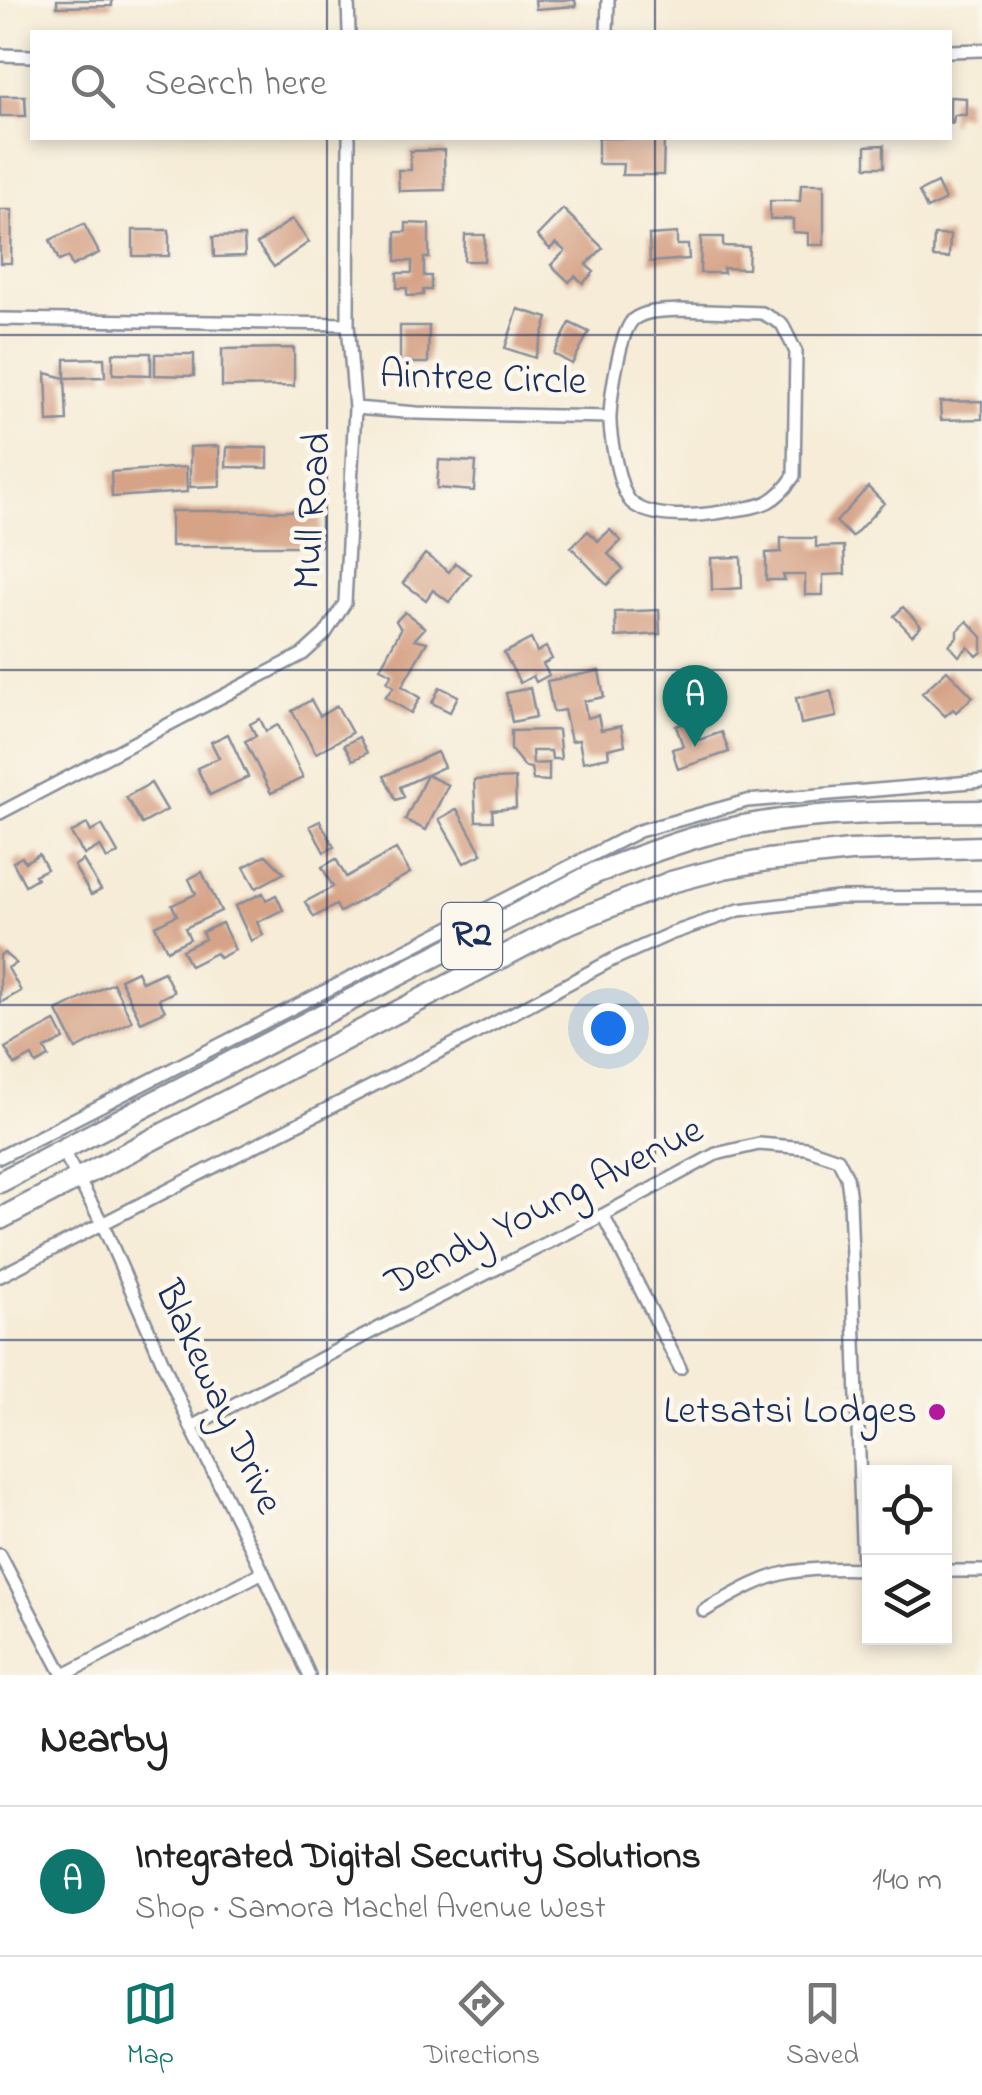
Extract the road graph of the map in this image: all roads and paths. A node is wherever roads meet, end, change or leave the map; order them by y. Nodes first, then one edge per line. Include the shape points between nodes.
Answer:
1 (348, 0) edge
2 (608, 0) edge
3 (349, 30) edge
4 (607, 30) edge
5 (982, 50) edge
6 (952, 51) edge
7 (0, 55) edge
8 (30, 56) edge
9 (349, 140) edge
10 (0, 319) edge
11 (348, 324) junction
12 (354, 408) junction
13 (610, 417) junction
14 (982, 781) edge
15 (982, 811) edge
16 (0, 813) edge
17 (982, 847) edge
18 (982, 897) edge
19 (63, 1151) junction
20 (0, 1157) edge
21 (76, 1180) junction
22 (0, 1182) edge
23 (603, 1215) junction
24 (0, 1219) edge
25 (102, 1223) junction
26 (0, 1276) edge
27 (680, 1368) dead end
28 (191, 1426) junction
29 (0, 1555) edge
30 (865, 1555) edge
31 (862, 1569) edge
32 (982, 1571) edge
33 (263, 1572) junction
34 (952, 1572) edge
35 (704, 1611) dead end
36 (64, 1675) edge
37 (309, 1675) edge

1 - 3 street
2 - 4 street
5 - 6 street
7 - 8 street
9 - 11 street, Mull Road
10 - 11 street
11 - 12 street, Mull Road
12 - 13 street, Aintree Circle
12 - 16 street, Mull Road via 345,602 325,634 303,654
13 - 13 street, Aintree Circle via 623,335 652,312 762,313 782,324 796,352 794,476 766,504 654,514 632,503 620,482
14 - 20 street via 747,801 638,830
15 - 19 highway, R2 via 804,818 714,832 594,873
17 - 21 highway, R2 via 850,850 672,882 562,926
18 - 25 street via 818,900 739,910 670,934
19 - 21 street, Blakeway Drive
19 - 22 highway, R2
21 - 24 highway, R2
21 - 25 street, Blakeway Drive
23 - 27 street
23 - 28 street, Dendy Young Avenue
23 - 30 street, Dendy Young Avenue via 716,1154 760,1144 838,1159 850,1200
25 - 26 street
25 - 28 street, Blakeway Drive
28 - 33 street, Blakeway Drive
29 - 36 street
31 - 35 street via 782,1574
32 - 34 street
33 - 36 street
33 - 37 street, Blakeway Drive

